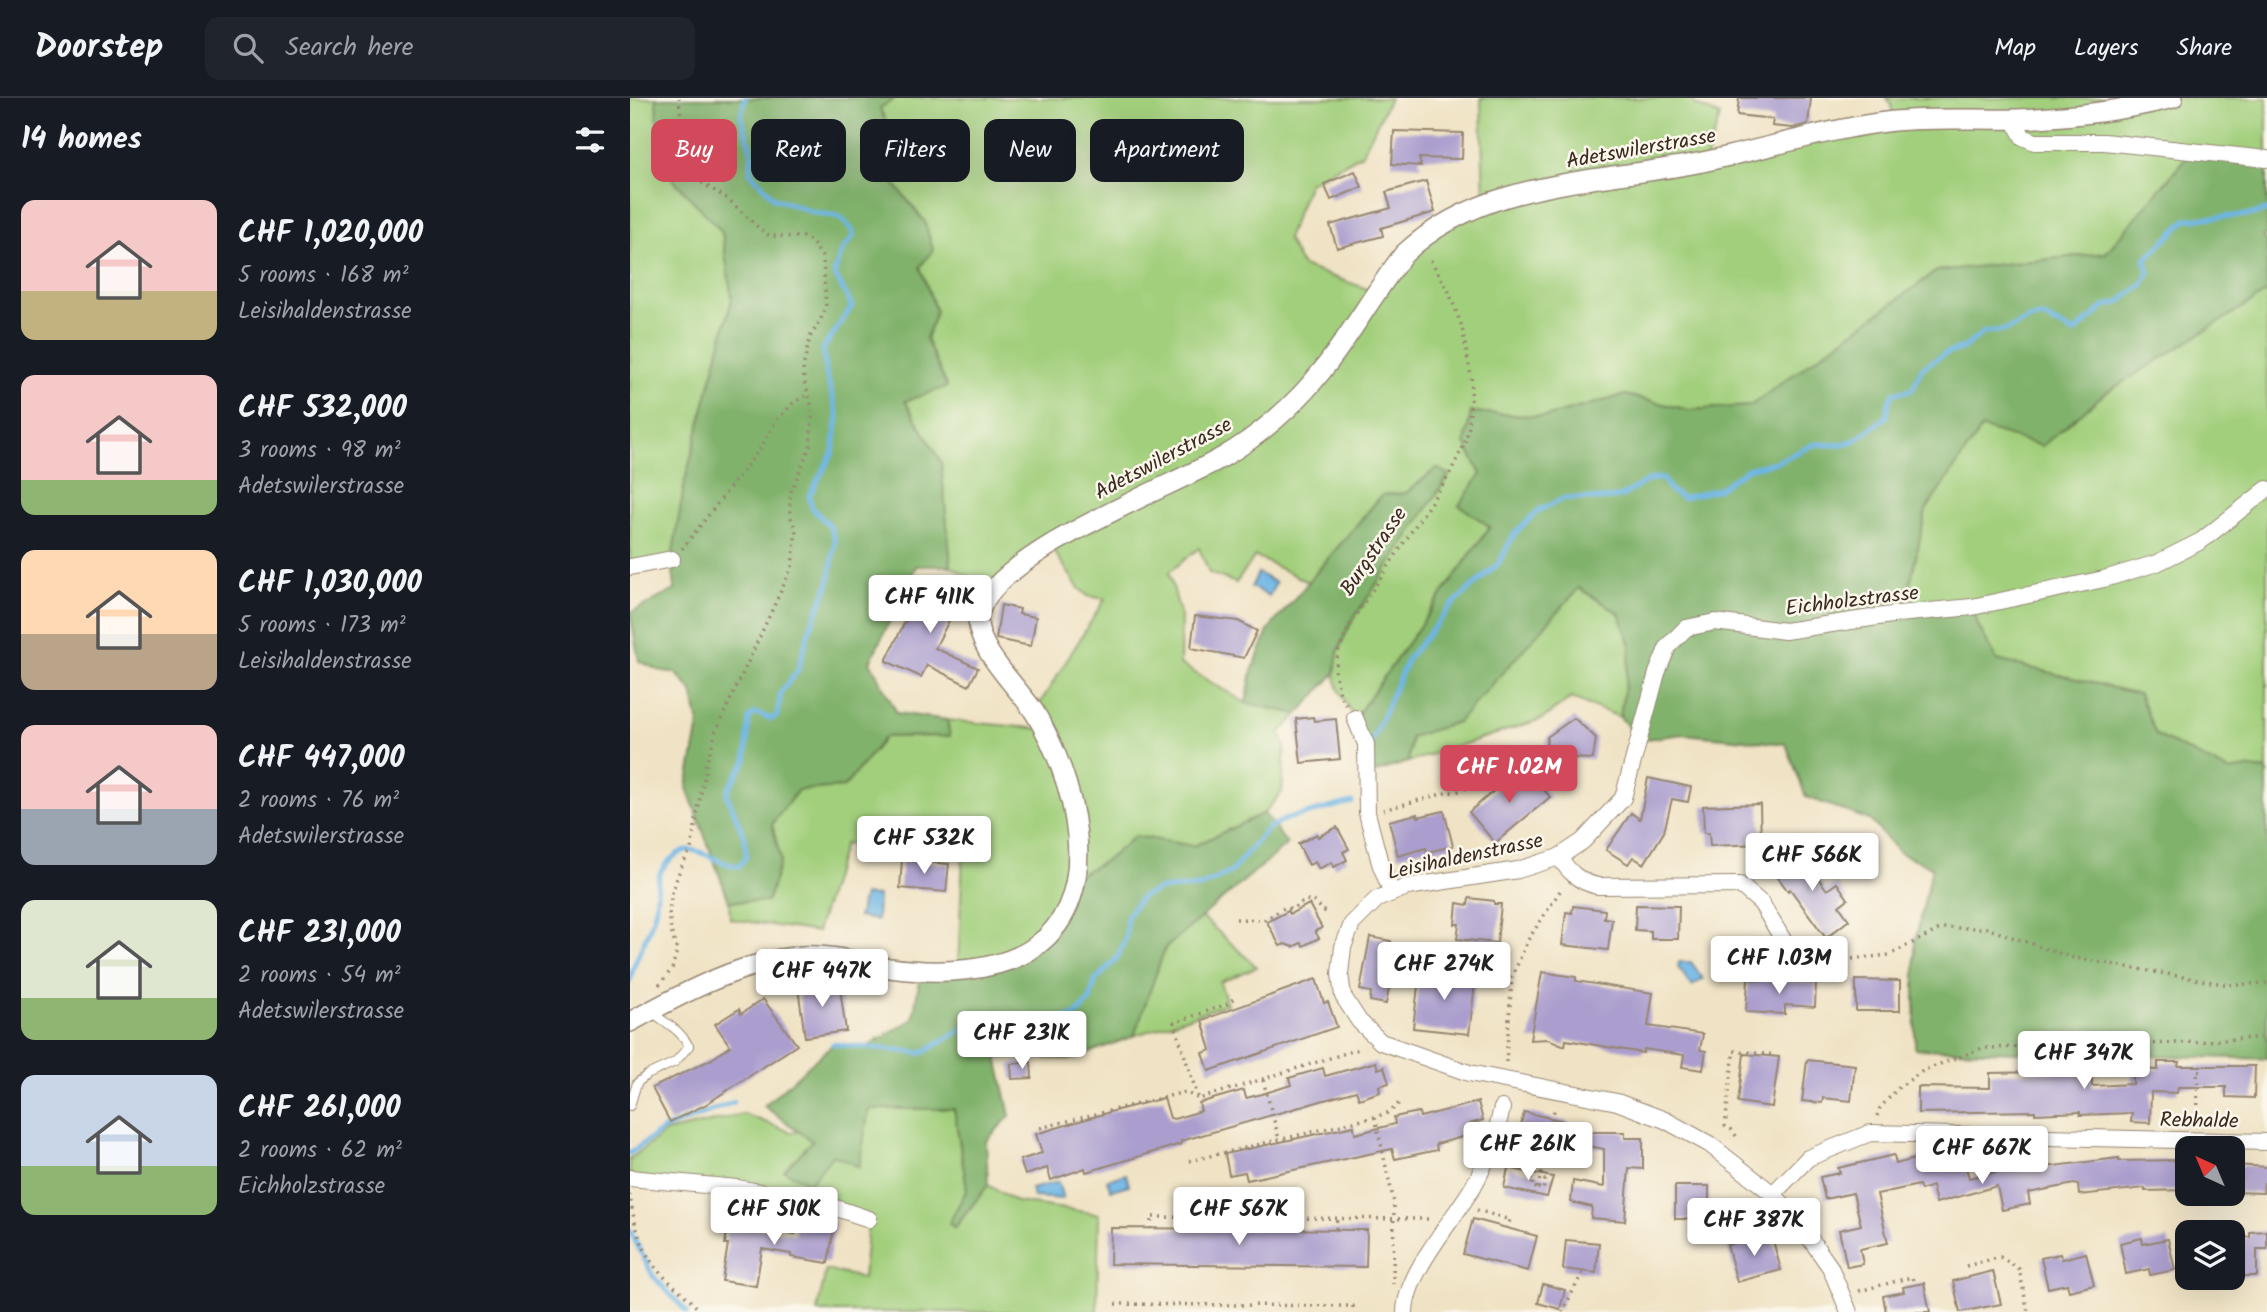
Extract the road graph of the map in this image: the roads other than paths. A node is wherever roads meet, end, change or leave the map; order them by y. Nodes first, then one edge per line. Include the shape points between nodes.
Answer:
1 (2173, 98) edge
2 (2017, 119) junction
3 (2267, 159) edge
4 (2267, 489) edge
5 (672, 559) road end
6 (630, 567) edge
7 (1355, 718) road end
8 (1559, 857) junction
9 (1391, 891) junction
10 (1836, 958) road end
11 (651, 1011) junction
12 (630, 1022) edge
13 (630, 1106) edge
14 (1502, 1108) dead end
15 (2267, 1142) edge
16 (630, 1178) edge
17 (1773, 1194) junction
18 (869, 1219) dead end
19 (1847, 1306) edge
20 (1405, 1312) edge

1 - 2 street, Adetswilerstrasse via 2060,117
2 - 3 street via 2023,137 2035,142 2104,142
2 - 11 street, Adetswilerstrasse via 1894,121 1846,129 1706,162 1535,189 1485,202 1453,217 1417,242 1394,267 1322,372 1262,430 1224,457 1050,545 1017,568 985,601 978,628 982,641 1044,729 1074,818 1077,875 1068,908 1040,944 999,963 958,969 901,969 829,956 782,959 722,977
4 - 8 street, Eichholzstrasse via 2201,541 2157,564 2104,579 1972,607 1785,631 1715,622 1686,628 1668,646 1657,673 1623,798 1583,841
5 - 6 street
7 - 9 street via 1366,744 1367,813
8 - 9 street, Leisihaldenstrasse via 1518,870
8 - 10 street, Leisihaldenstrasse via 1571,874 1597,886 1740,885 1761,903 1788,948
9 - 17 street, Leisihaldenstrasse via 1352,924 1340,974 1343,996 1359,1021 1381,1042 1469,1073 1617,1102 1665,1120 1709,1144
11 - 12 street, Adetswilerstrasse
11 - 13 lane via 682,1032 689,1045 675,1062 637,1083
14 - 20 street via 1491,1152 1415,1277
15 - 17 street, Rebhalde via 1870,1133 1808,1158
16 - 18 street via 737,1188 809,1201
17 - 19 street, Leisihaldenstrasse via 1830,1268

